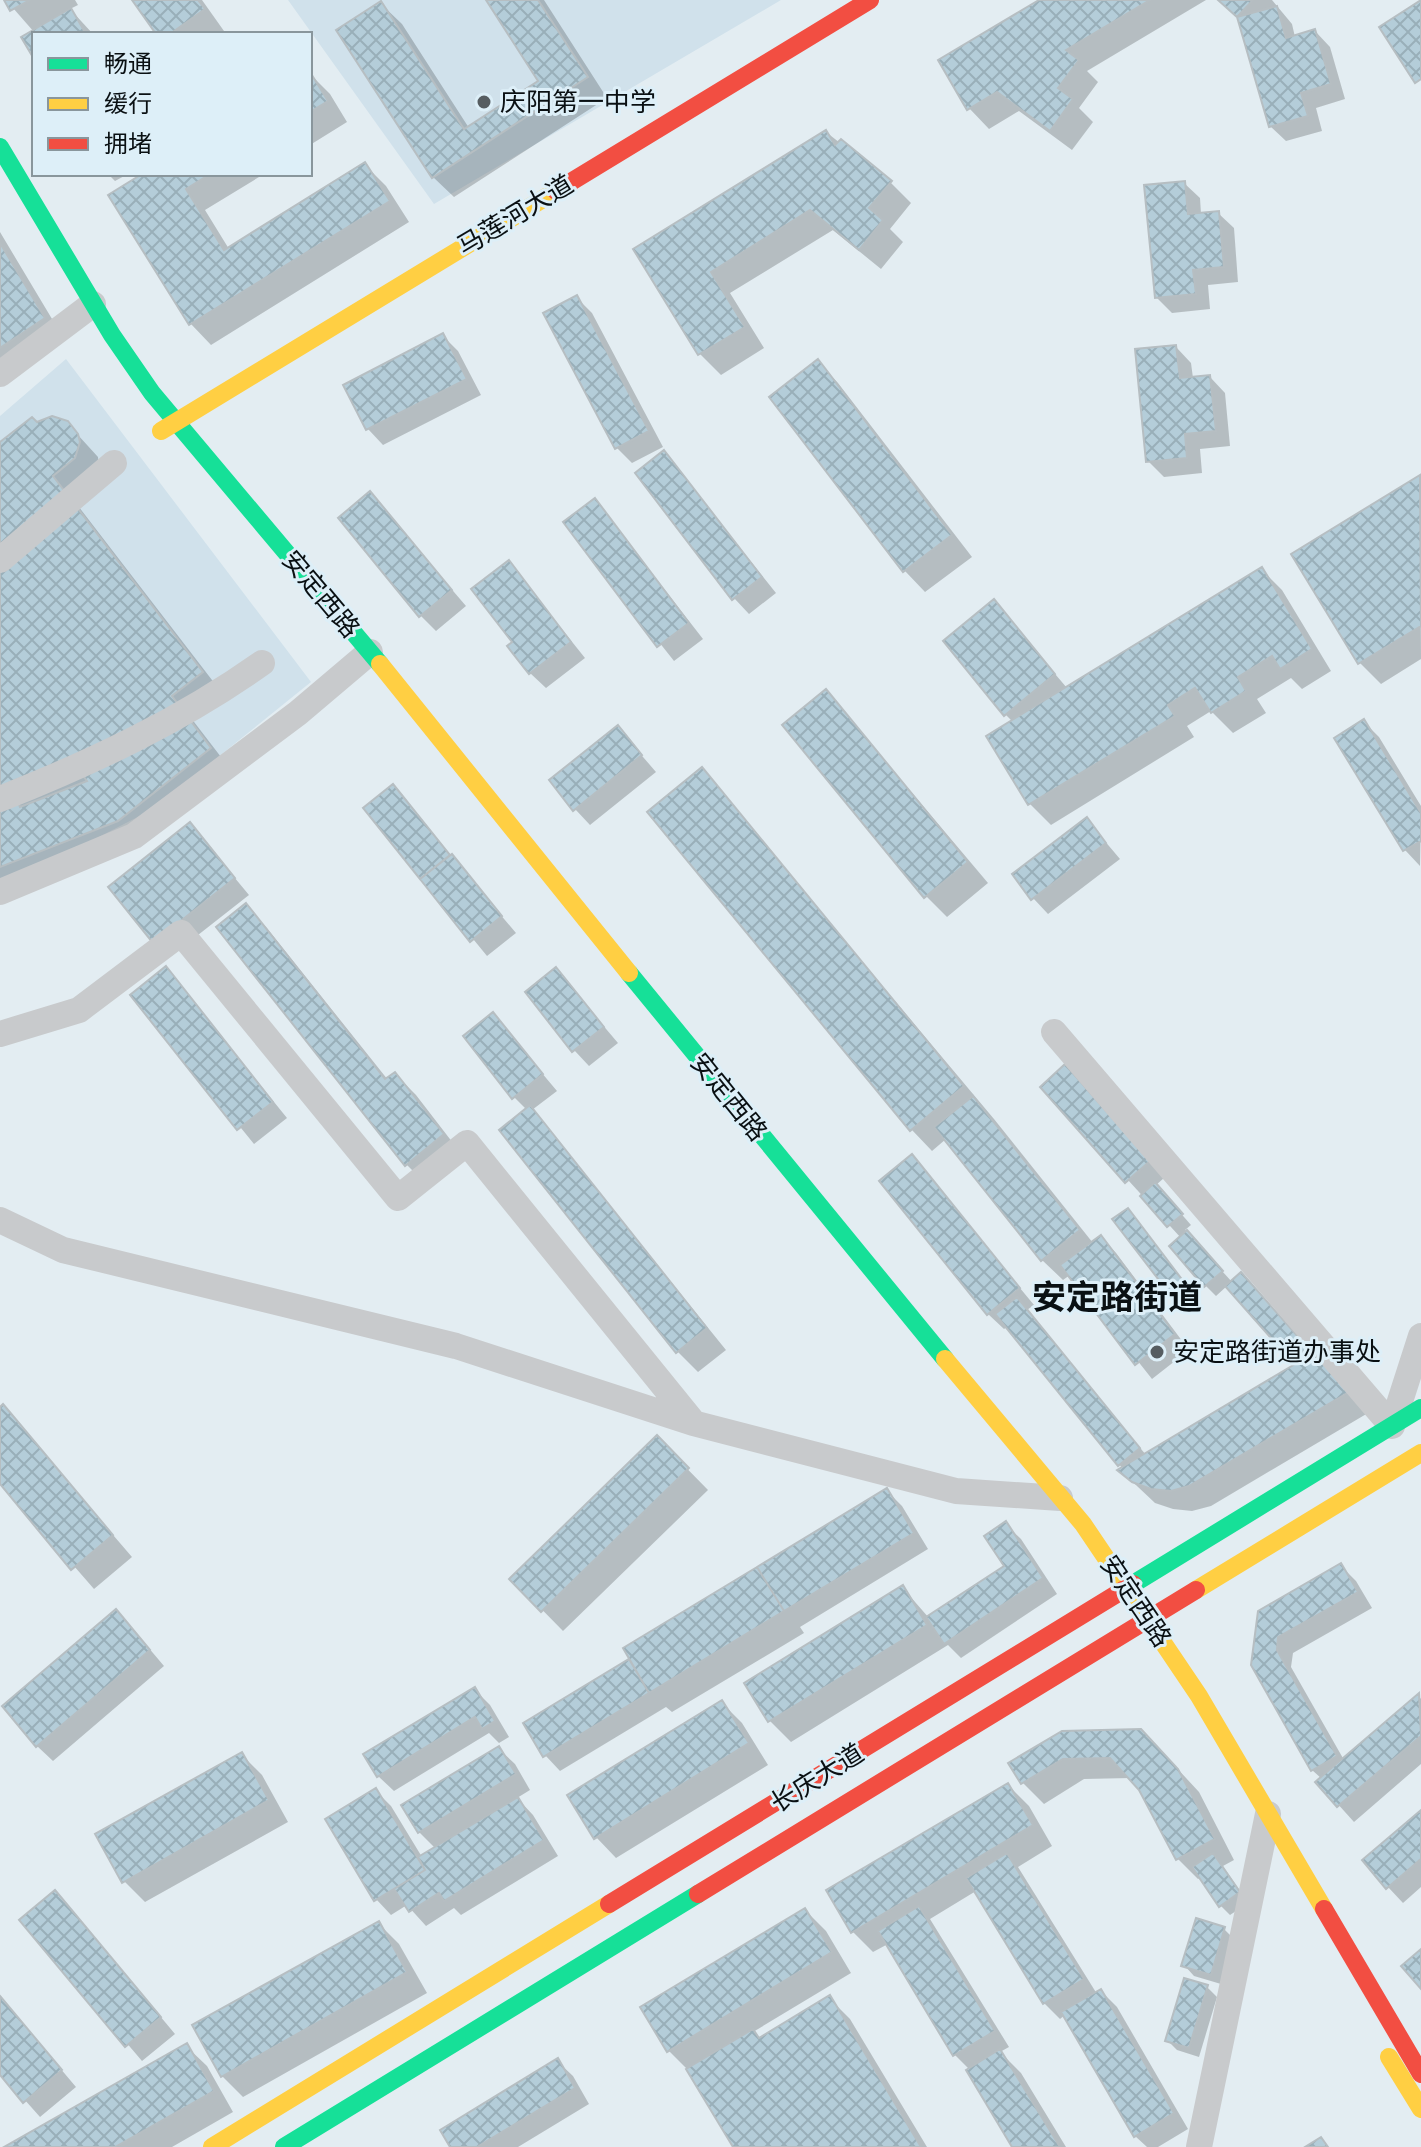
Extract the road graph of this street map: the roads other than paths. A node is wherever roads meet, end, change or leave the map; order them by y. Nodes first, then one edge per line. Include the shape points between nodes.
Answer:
1 (870, 0) edge
2 (0, 147) edge
3 (79, 304) junction
4 (0, 374) edge
5 (180, 395) dead end
6 (155, 410) junction
7 (169, 426) junction
8 (114, 463) dead end
9 (0, 560) edge
10 (363, 658) junction
11 (262, 663) dead end
12 (0, 799) edge
13 (0, 892) edge
14 (1054, 1032) dead end
15 (0, 1034) edge
16 (685, 1072) dead end
17 (0, 1220) edge
18 (1421, 1336) edge
19 (914, 1351) dead end
20 (1421, 1408) edge
21 (693, 1423) junction
22 (1392, 1426) junction
23 (1421, 1453) edge
24 (1048, 1497) junction
25 (1119, 1592) junction
26 (1141, 1624) junction
27 (1268, 1814) junction
28 (1263, 1841) junction
29 (1323, 1945) dead end
30 (1376, 2036) dead end
31 (1421, 2074) edge
32 (1421, 2109) edge
33 (212, 2147) edge
34 (284, 2147) edge
35 (1199, 2147) edge

1 - 7 street, 马莲河大道
2 - 3 street, 安定西路
3 - 4 street
3 - 6 street, 安定西路
5 - 6 street
6 - 7 street, 安定西路
7 - 10 street, 安定西路
8 - 9 street
10 - 13 street via 134,836
10 - 16 street, 安定西路
10 - 24 street, 安定西路 via 827,1218
11 - 12 street via 203,705
14 - 22 street
15 - 21 street via 79,1010 181,933 398,1198 467,1143
17 - 21 street via 63,1250 456,1346
18 - 22 street
19 - 24 street, 安定西路
20 - 22 street, 长庆大道
21 - 24 street via 956,1491
22 - 25 street, 长庆大道
23 - 26 street, 长庆大道
24 - 25 street, 安定西路
25 - 26 street, 安定西路
25 - 33 street, 长庆大道
26 - 27 street, 安定西路 via 1199,1696
26 - 28 street, 安定西路
26 - 34 street, 长庆大道
27 - 28 street
27 - 31 street, 安定西路
28 - 29 street, 安定西路
28 - 35 street
30 - 32 street

